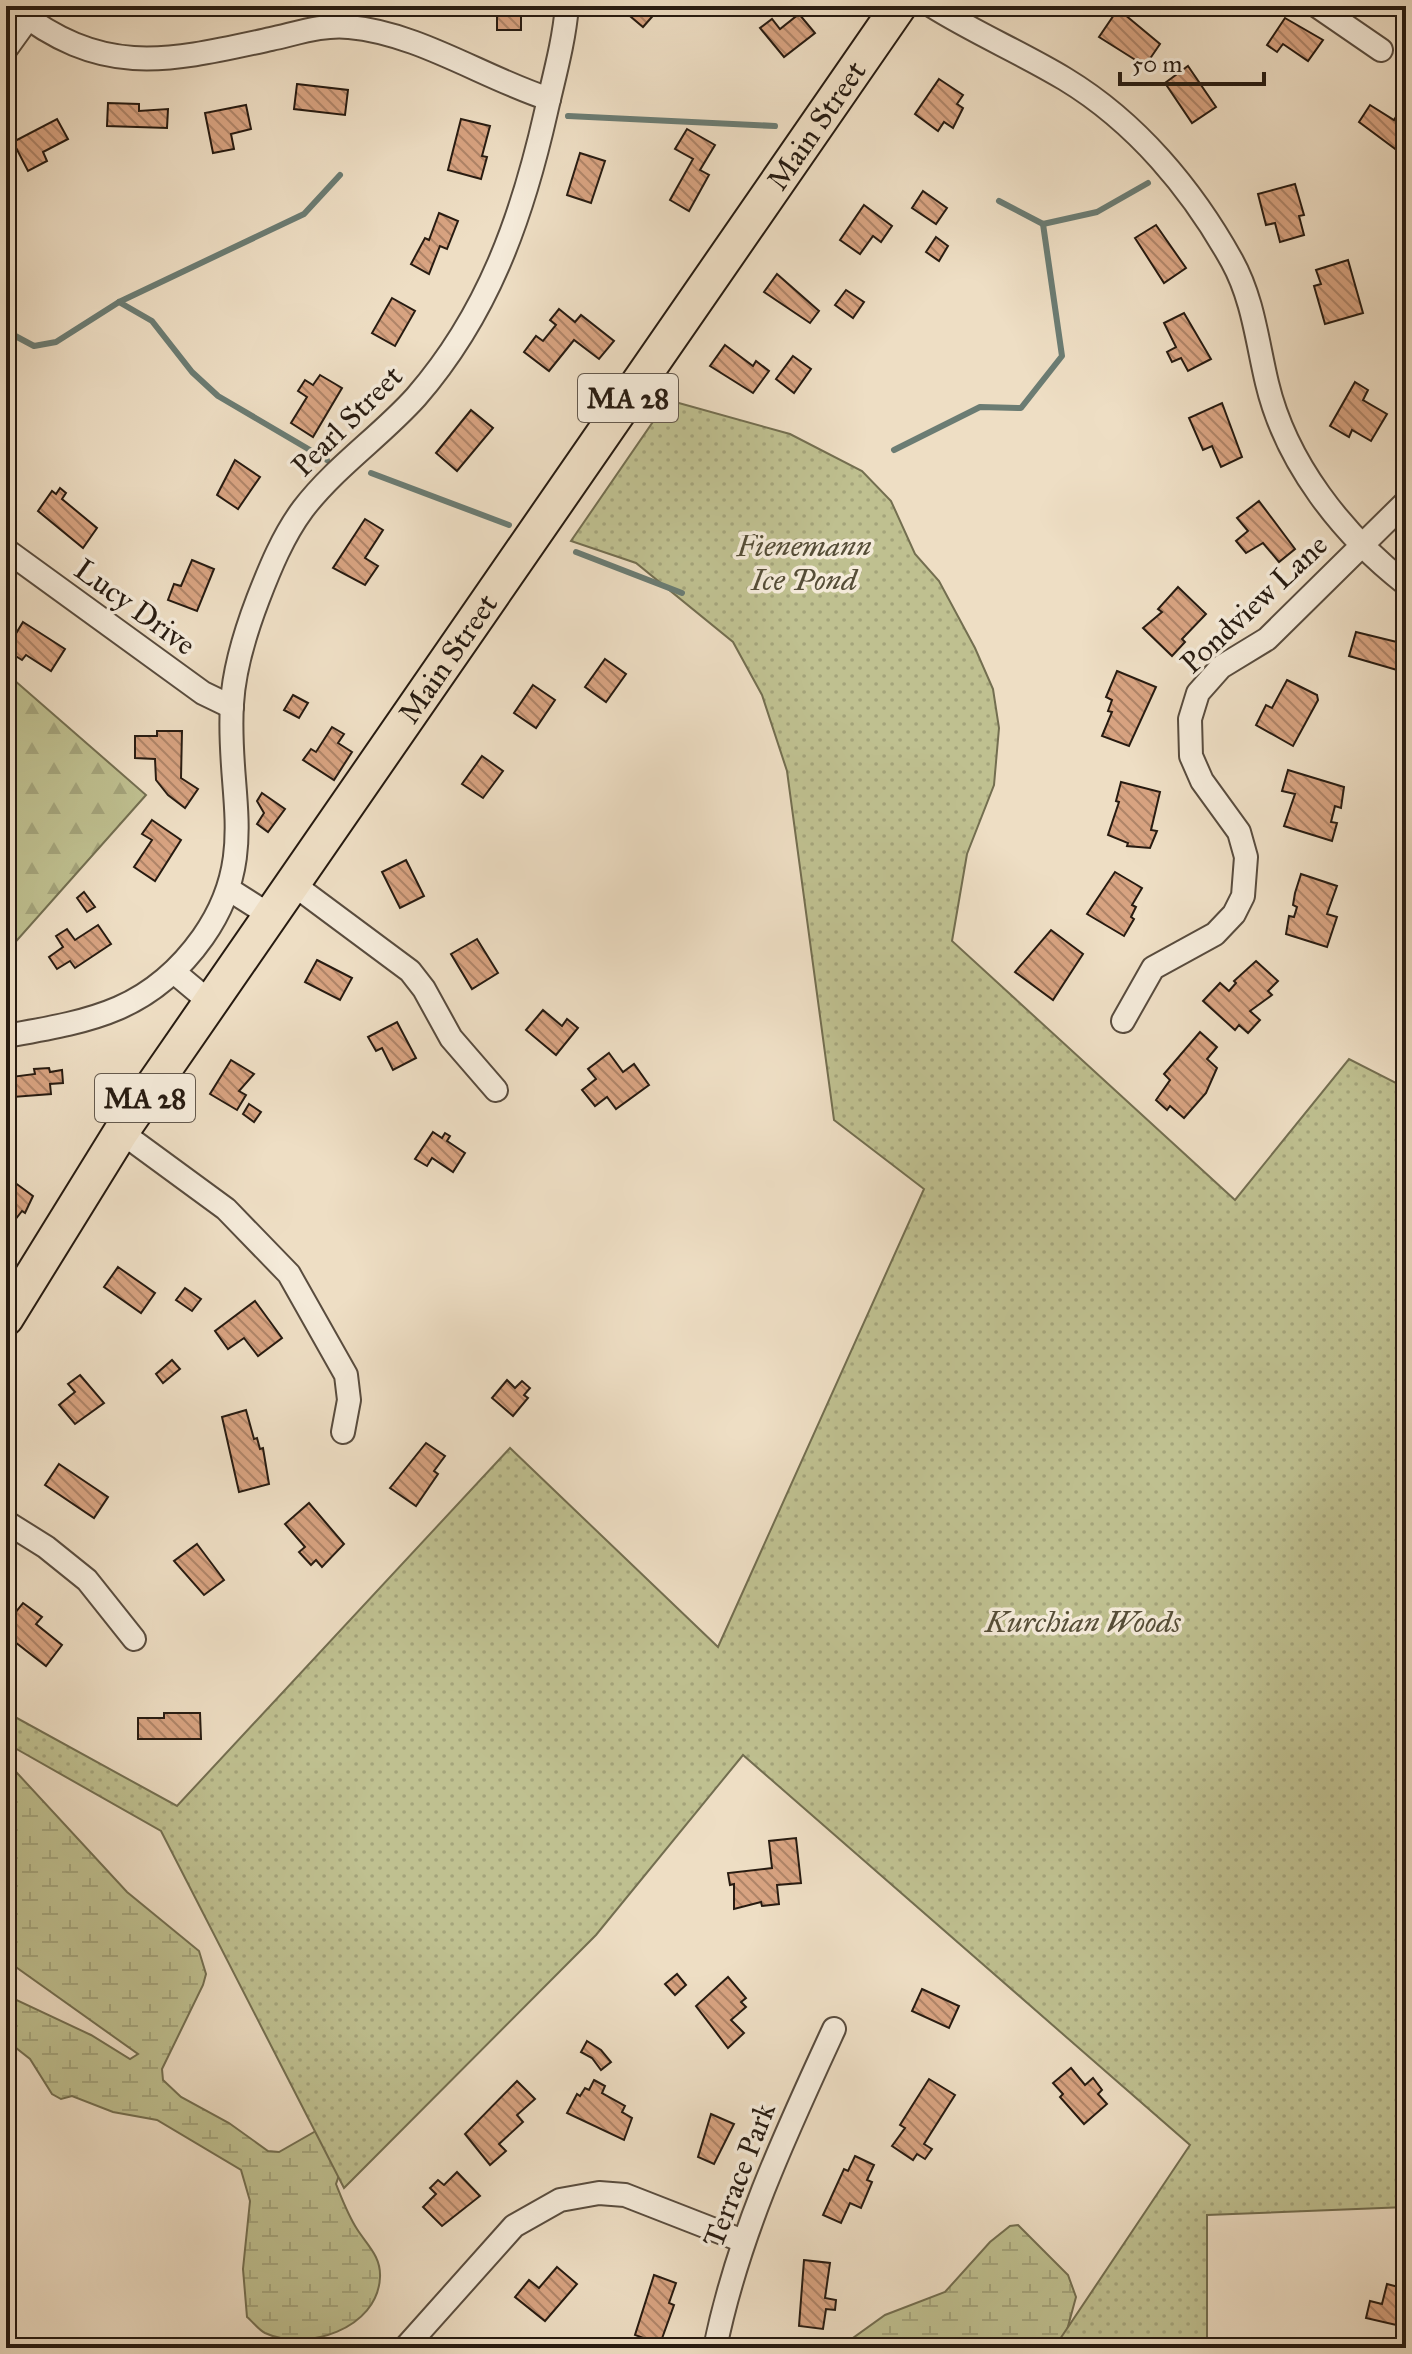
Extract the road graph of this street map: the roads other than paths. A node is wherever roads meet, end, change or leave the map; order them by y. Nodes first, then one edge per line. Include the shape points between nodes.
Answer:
1 (567, 6) edge
2 (899, 6) edge
3 (932, 6) edge
4 (1317, 6) edge
5 (25, 10) edge
6 (6, 49) edge
7 (1381, 50) dead end
8 (549, 99) junction
9 (1406, 502) edge
10 (1362, 545) junction
11 (6, 550) edge
12 (1406, 584) edge
13 (232, 707) junction
14 (293, 884) junction
15 (230, 890) junction
16 (271, 916) junction
17 (174, 972) junction
18 (211, 1003) junction
19 (1123, 1021) dead end
20 (6, 1036) edge
21 (496, 1090) dead end
22 (121, 1132) junction
23 (6, 1318) edge
24 (343, 1432) dead end
25 (6, 1522) edge
26 (134, 1639) dead end
27 (834, 2029) dead end
28 (743, 2241) junction
29 (405, 2348) edge
30 (715, 2348) edge

1 - 8 street, Pearl Street
2 - 14 main road, Main Street / MA 28
3 - 10 street via 1091,96 1182,186 1239,274 1277,417 1292,448 1331,511
4 - 7 street
5 - 6 street
5 - 8 street via 56,38 87,52 125,59 175,57 356,27
8 - 13 street, Pearl Street via 517,223 493,282 462,336 416,397 295,520 251,619 238,660
9 - 10 street, Pondview Lane
10 - 12 street
10 - 19 street, Pondview Lane via 1267,639 1215,672 1195,699 1189,726 1191,756 1205,786 1239,832 1246,857 1243,896 1215,934 1153,968
11 - 13 street, Lucy Drive via 203,693
13 - 15 street, Pearl Street via 237,798
14 - 16 main road, Main Street / MA 28
14 - 21 street via 405,965 451,1038
15 - 16 street
15 - 17 street, Pearl Street via 205,934
16 - 18 main road, Main Street / MA 28
17 - 18 street
17 - 20 street, Pearl Street via 148,994 110,1014
18 - 22 main road, Main Street / MA 28
22 - 23 main road, Main Street / MA 28
22 - 24 street via 226,1209 289,1274 346,1375 349,1400
25 - 26 street via 87,1580
27 - 28 street, Terrace Park
28 - 29 street via 625,2195 560,2200 514,2226
28 - 30 street, Terrace Park

